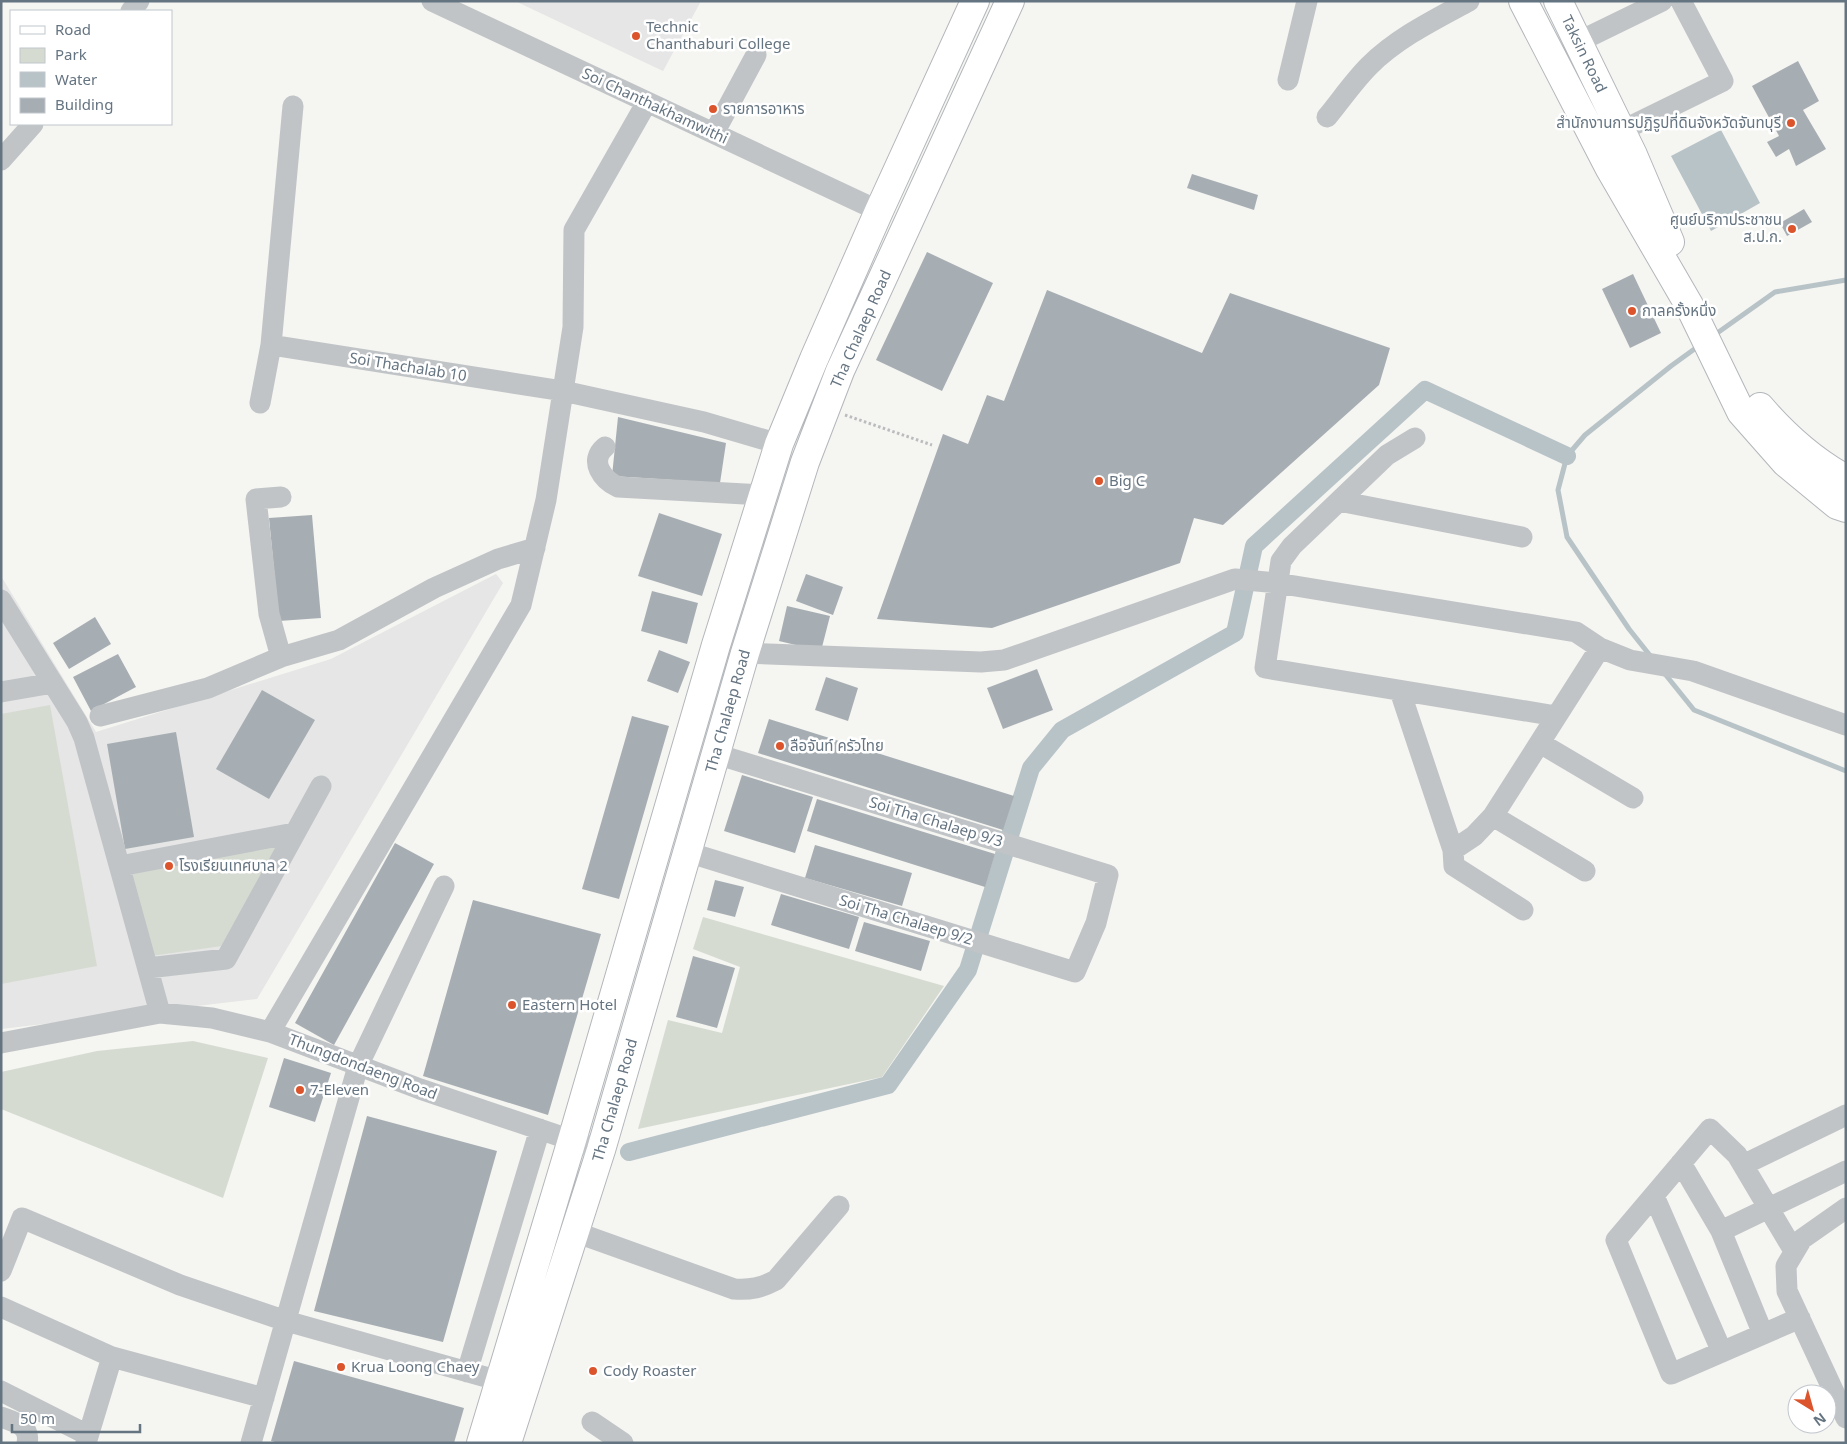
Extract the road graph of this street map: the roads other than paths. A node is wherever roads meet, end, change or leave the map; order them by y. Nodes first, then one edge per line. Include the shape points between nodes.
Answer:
1 (432, 1) edge
2 (974, 1) edge
3 (1010, 1) edge
4 (1307, 1) edge
5 (1469, 1) edge
6 (1523, 1) edge
7 (1558, 1) edge
8 (1662, 1) edge
9 (1681, 1) edge
10 (1578, 42) junction
11 (756, 55) dead end
12 (1288, 80) dead end
13 (647, 102) junction
14 (293, 106) dead end
15 (1327, 117) dead end
16 (32, 125) edge
17 (1622, 131) junction
18 (714, 133) junction
19 (1, 160) edge
20 (879, 211) junction
21 (908, 225) junction
22 (1694, 303) junction
23 (271, 345) junction
24 (563, 391) junction
25 (260, 403) dead end
26 (1415, 438) dead end
27 (780, 444) junction
28 (606, 447) dead end
29 (1846, 479) edge
30 (763, 495) junction
31 (281, 497) dead end
32 (1339, 501) junction
33 (1846, 508) edge
34 (1522, 537) dead end
35 (535, 548) junction
36 (1268, 582) junction
37 (1, 600) edge
38 (716, 645) junction
39 (1600, 648) junction
40 (745, 653) junction
41 (281, 657) junction
42 (53, 683) junction
43 (1400, 691) junction
44 (1, 692) edge
45 (100, 716) dead end
46 (1556, 716) junction
47 (1846, 725) edge
48 (1540, 743) junction
49 (716, 754) junction
50 (321, 786) dead end
51 (1633, 798) dead end
52 (1493, 816) junction
53 (294, 833) junction
54 (1454, 850) junction
55 (687, 852) junction
56 (120, 866) junction
57 (1585, 871) dead end
58 (444, 886) dead end
59 (1523, 910) dead end
60 (1096, 923) joint
61 (148, 968) junction
62 (160, 1013) junction
63 (270, 1032) junction
64 (1, 1043) edge
65 (358, 1066) junction
66 (1846, 1115) edge
67 (540, 1130) junction
68 (572, 1140) junction
69 (601, 1150) junction
70 (1682, 1163) junction
71 (1743, 1165) junction
72 (1846, 1171) edge
73 (1654, 1196) junction
74 (839, 1206) dead end
75 (1769, 1208) junction
76 (1846, 1208) edge
77 (1721, 1231) junction
78 (575, 1232) junction
79 (1794, 1252) junction
80 (1, 1271) edge
81 (1, 1306) edge
82 (1800, 1318) junction
83 (286, 1321) junction
84 (1763, 1334) junction
85 (1722, 1352) junction
86 (112, 1357) junction
87 (467, 1372) junction
88 (500, 1381) junction
89 (2, 1394) edge
90 (264, 1398) junction
91 (518, 1411) junction
92 (1, 1417) edge
93 (1846, 1418) edge
94 (592, 1422) dead end
95 (87, 1439) edge
96 (27, 1443) edge
97 (251, 1443) edge
98 (481, 1443) edge
99 (507, 1443) edge
100 (514, 1443) edge
101 (623, 1443) edge

1 - 13 street, Soi Chanthakhamwithi
2 - 20 main road, Tha Chalaep Road
3 - 21 main road, Tha Chalaep Road
4 - 12 street
5 - 15 street via 1380,56
6 - 22 main road, Taksin Road via 1610,168
7 - 10 main road, Taksin Road
8 - 10 street
9 - 17 street via 1723,81
10 - 17 main road, Taksin Road
11 - 18 street
13 - 18 street, Soi Chanthakhamwithi
13 - 24 street via 574,230 573,327
14 - 23 street
16 - 19 street
17 - 22 main road, Taksin Road
18 - 20 street, Soi Chanthakhamwithi
20 - 21 main road
20 - 27 main road, Tha Chalaep Road
21 - 40 main road, Tha Chalaep Road via 840,371 805,462
22 - 29 main road, Taksin Road via 1761,408 1821,465
22 - 33 main road via 1707,340 1741,412 1786,463 1837,505
23 - 24 street, Soi Thachalab 10
23 - 25 street
24 - 27 street, Soi Thachalab 10 via 704,422
24 - 35 street
26 - 32 street via 1387,455
27 - 30 main road, Tha Chalaep Road
28 - 30 street via 599,457 600,472 618,487
30 - 38 main road, Tha Chalaep Road
31 - 41 street via 256,499 269,614
32 - 34 street
32 - 36 street via 1292,546
35 - 41 street via 498,558 339,640
35 - 63 street via 521,605
36 - 39 street via 1576,632
36 - 40 street via 1235,579 1004,660 981,662
36 - 43 street via 1265,668
37 - 42 street
38 - 40 main road
38 - 68 main road, Tha Chalaep Road
39 - 46 street
39 - 47 street via 1630,660 1693,671
40 - 49 main road, Tha Chalaep Road
41 - 45 street via 208,688
42 - 44 street
42 - 56 street via 84,738
43 - 46 street
43 - 54 street
46 - 48 street
48 - 51 street
48 - 52 street
49 - 55 main road, Tha Chalaep Road
49 - 60 street, Soi Tha Chalaep 9/3 via 1108,875
50 - 53 street
52 - 54 street via 1474,836
52 - 57 street
53 - 56 street
53 - 61 street via 226,959
54 - 59 street via 1454,866
55 - 60 street, Soi Tha Chalaep 9/2 via 1075,972
55 - 69 main road, Tha Chalaep Road
56 - 61 street
58 - 65 street
61 - 62 street
62 - 63 street, Thungdondaeng Road via 212,1018
62 - 64 street, Thungdondaeng Road
63 - 65 street, Thungdondaeng Road
65 - 67 street, Thungdondaeng Road
65 - 83 street
66 - 71 street
67 - 68 street, Thungdondaeng Road
67 - 87 street
68 - 69 street, Thungdondaeng Road
68 - 88 main road, Tha Chalaep Road
69 - 78 main road, Tha Chalaep Road
70 - 71 street via 1710,1129
70 - 73 street
70 - 77 street
71 - 75 street
72 - 75 street
73 - 85 street
73 - 85 street via 1616,1240 1671,1374
74 - 78 street via 776,1280 749,1290 734,1289
75 - 77 street
75 - 79 street
76 - 79 street via 1802,1239
77 - 84 street
78 - 91 main road, Tha Chalaep Road
79 - 82 street via 1786,1266 1787,1291
80 - 83 street via 22,1218 180,1285
81 - 86 street
82 - 84 street
82 - 93 street
83 - 87 street
83 - 90 street
84 - 85 street
86 - 90 street
86 - 95 street
87 - 88 street
88 - 98 main road, Tha Chalaep Road
89 - 95 street
90 - 97 street
91 - 99 main road, Tha Chalaep Road
91 - 100 main road
92 - 96 street via 23,1425
94 - 101 street

